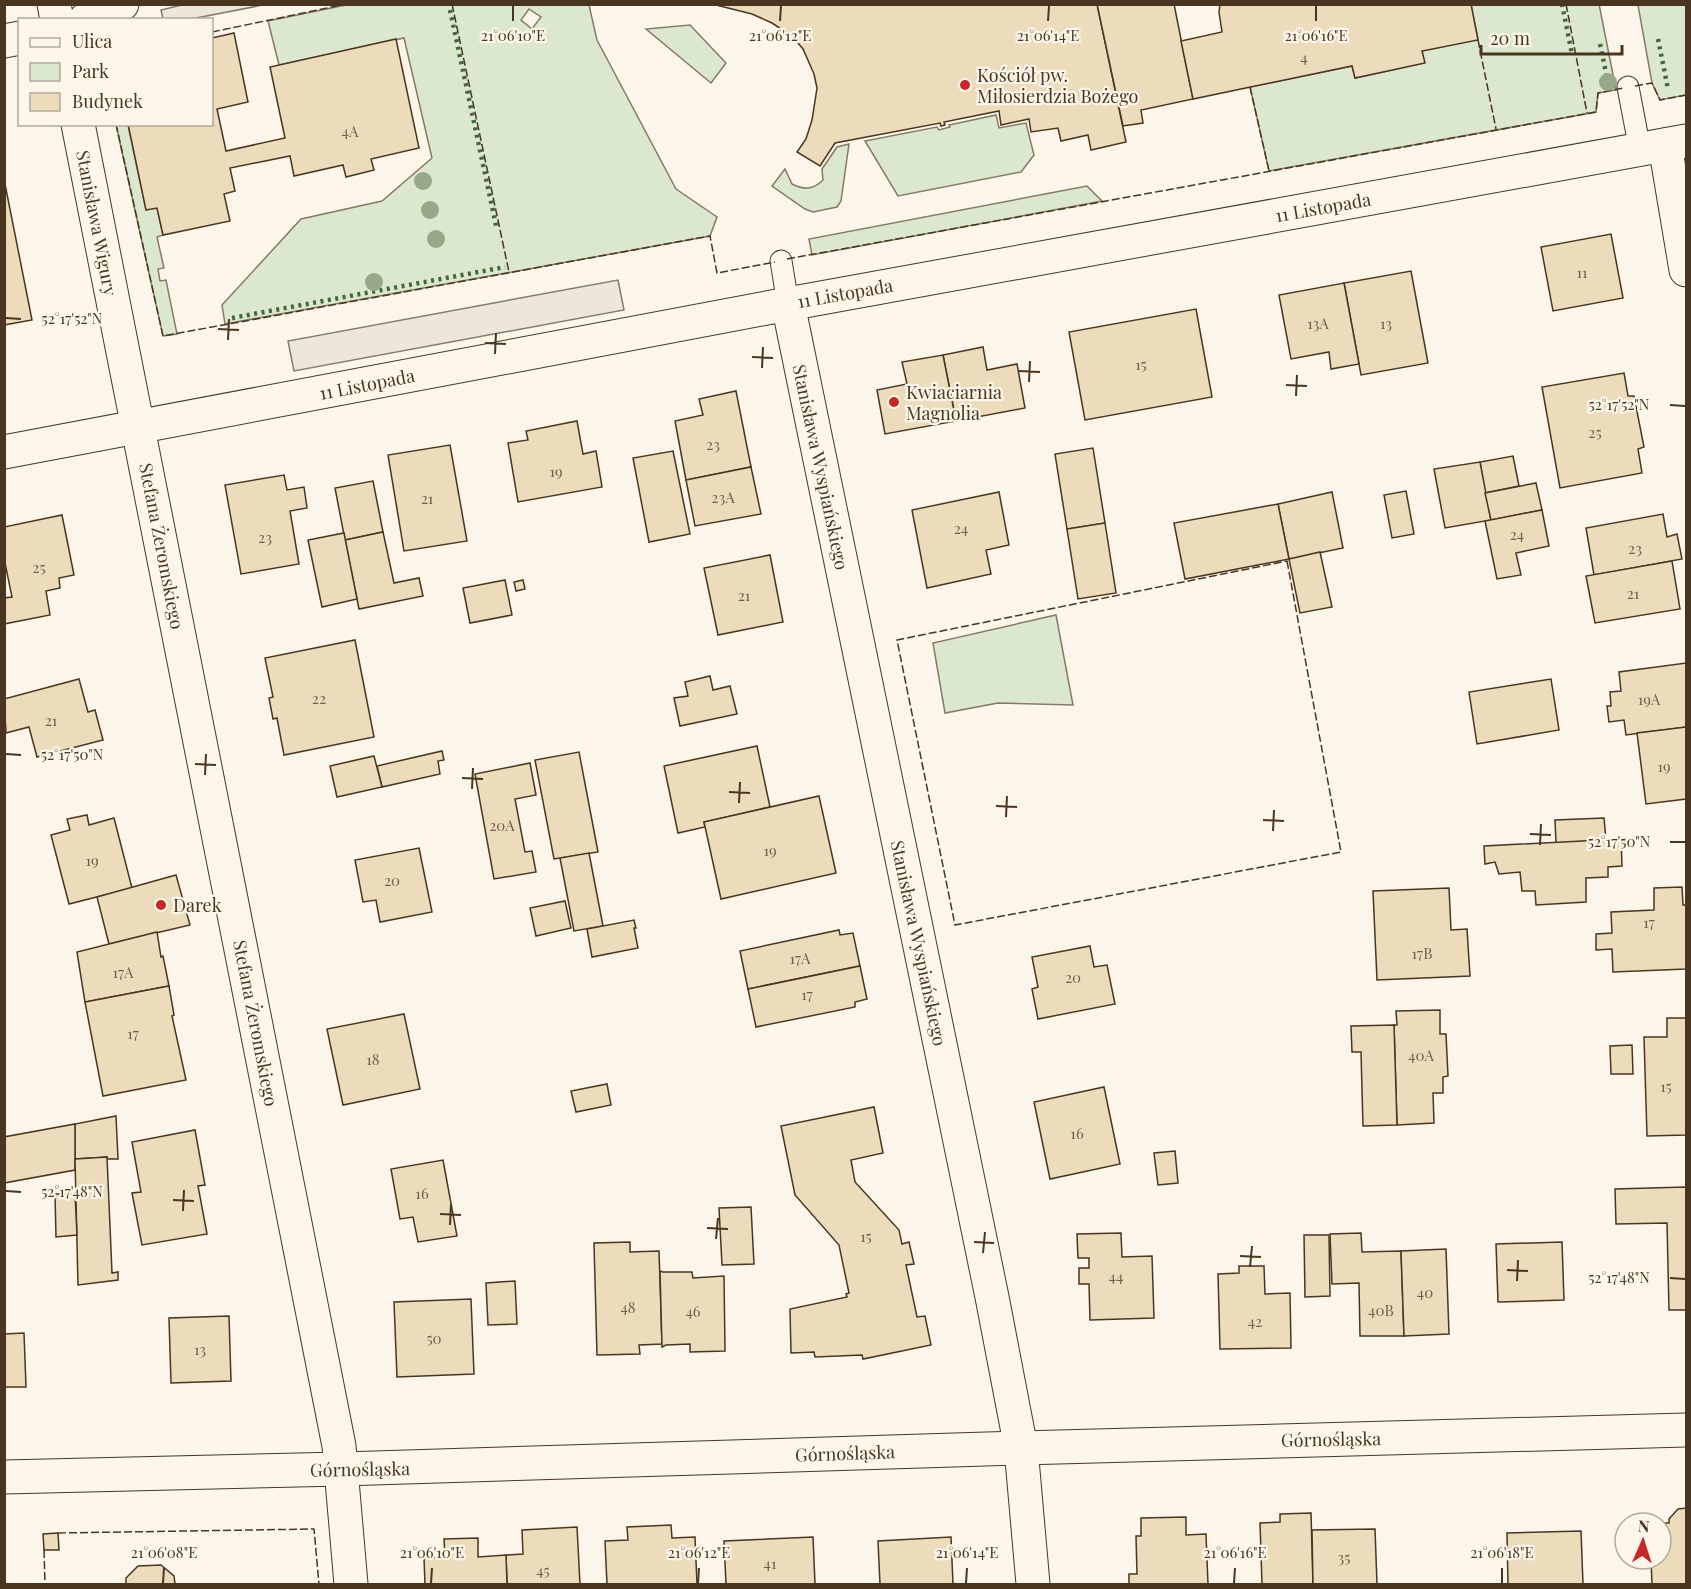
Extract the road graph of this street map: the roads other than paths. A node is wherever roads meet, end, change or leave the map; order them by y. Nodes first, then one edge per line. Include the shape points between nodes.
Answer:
1 (122, 4) edge
2 (90, 18) edge
3 (1628, 87) dead end
4 (78, 126) edge
5 (1664, 145) edge
6 (781, 261) dead end
7 (1686, 270) edge
8 (788, 304) junction
9 (138, 428) junction
10 (4, 452) edge
11 (1686, 1430) edge
12 (1021, 1448) junction
13 (342, 1469) junction
14 (4, 1477) edge
15 (351, 1584) edge
16 (1033, 1584) edge

1 - 2 street
3 - 5 lane
4 - 9 street, Stanisława Wigury
5 - 7 street
5 - 8 street, 11 Listopada
6 - 8 lane
8 - 9 street, 11 Listopada
8 - 12 street, Stanisława Wyspiańskiego
9 - 10 street, 11 Listopada
9 - 13 street, Stefana Żeromskiego
11 - 12 street, Górnośląska
12 - 13 street, Górnośląska
12 - 16 street, Stanisława Wyspiańskiego
13 - 14 street, Górnośląska
13 - 15 street, Stefana Żeromskiego

